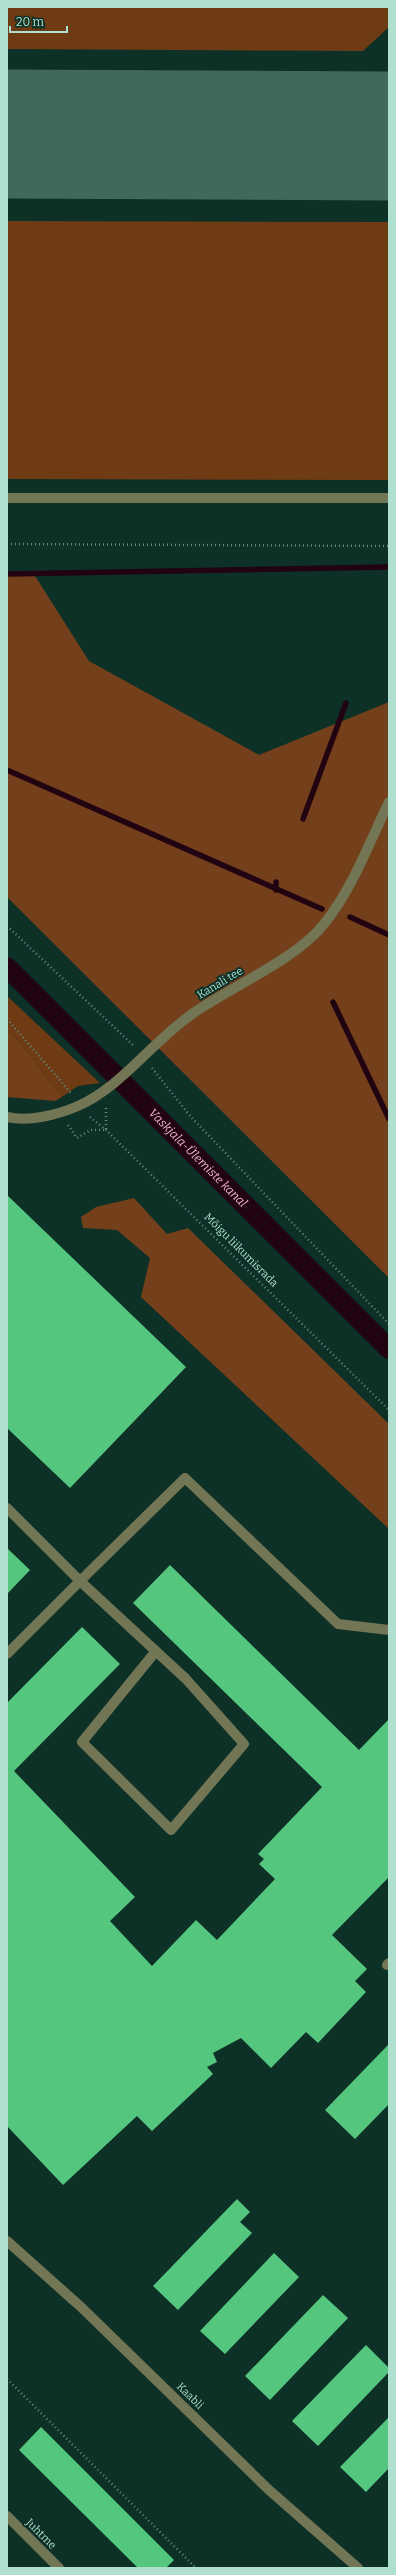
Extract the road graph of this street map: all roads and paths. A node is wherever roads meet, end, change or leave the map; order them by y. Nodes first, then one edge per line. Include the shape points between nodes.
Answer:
1 (7, 498) edge
2 (389, 498) edge
3 (7, 544) edge
4 (389, 546) edge
5 (389, 802) edge
6 (7, 926) edge
7 (7, 1020) edge
8 (144, 1055) junction
9 (100, 1094) junction
10 (78, 1106) junction
11 (60, 1112) junction
12 (7, 1117) edge
13 (106, 1130) junction
14 (389, 1324) edge
15 (389, 1410) edge
16 (7, 1508) edge
17 (80, 1581) junction
18 (389, 1630) edge
19 (156, 1651) junction
20 (7, 1654) edge
21 (7, 2241) edge
22 (7, 2379) edge
23 (7, 2516) edge
24 (59, 2568) edge
25 (196, 2568) edge
26 (358, 2568) edge

1 - 2 street
3 - 4 path
5 - 8 street, Kanali tee via 346,893 324,926 299,947 194,1012
6 - 8 path
7 - 10 path, Mõigu liikumisrada via 70,1092
8 - 9 street, Kanali tee
8 - 14 path via 191,1117
9 - 10 street, Kanali tee
9 - 13 path via 107,1110
10 - 11 street, Kanali tee
10 - 13 path, Mõigu liikumisrada
11 - 12 street, Kanali tee via 36,1117
11 - 13 path via 77,1138 92,1130
13 - 15 path, Mõigu liikumisrada
16 - 17 street
17 - 18 street via 185,1478 338,1624
17 - 19 street
17 - 20 street
19 - 19 street via 186,1679 244,1744 171,1830 82,1742
21 - 26 street, Kaabli via 81,2307 269,2490
22 - 25 path
23 - 24 street, Juhtme

